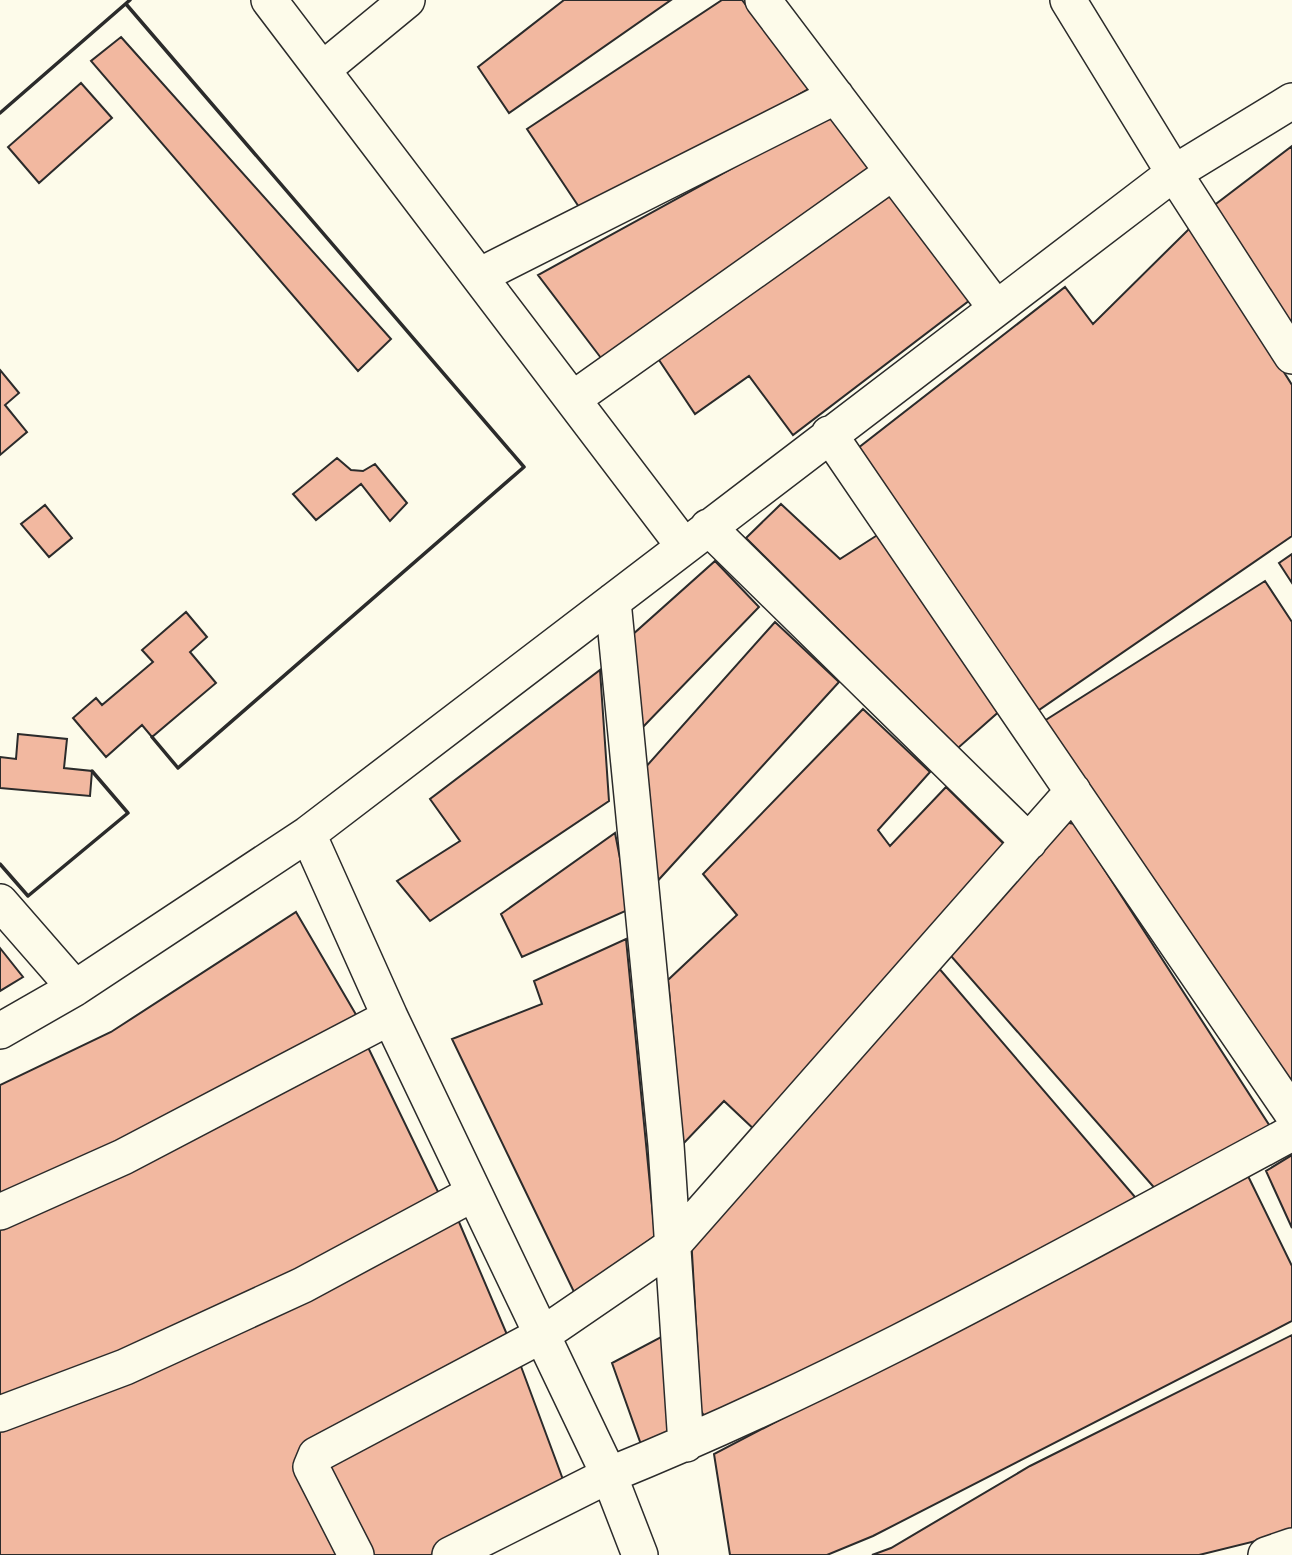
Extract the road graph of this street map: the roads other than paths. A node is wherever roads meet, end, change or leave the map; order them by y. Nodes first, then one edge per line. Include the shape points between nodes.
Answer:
1 (269, 0) edge
2 (407, 0) edge
3 (763, 0) edge
4 (1068, 0) edge
5 (322, 70) junction
6 (836, 96) junction
7 (1292, 101) edge
8 (893, 172) junction
9 (1174, 173) junction
10 (479, 276) junction
11 (996, 308) junction
12 (1292, 356) edge
13 (573, 399) junction
14 (829, 434) junction
15 (696, 536) junction
16 (612, 601) junction
17 (1073, 792) junction
18 (308, 834) junction
19 (1030, 842) junction
20 (0, 902) edge
21 (75, 988) junction
22 (390, 1017) junction
23 (0, 1031) edge
24 (1292, 1113) edge
25 (1292, 1133) edge
26 (474, 1193) junction
27 (0, 1212) edge
28 (672, 1246) junction
29 (542, 1335) junction
30 (0, 1414) edge
31 (686, 1444) junction
32 (609, 1475) junction
33 (1292, 1546) edge
34 (356, 1555) edge
35 (450, 1555) edge
36 (640, 1555) edge
37 (1266, 1555) edge

1 - 5 street
2 - 5 street
3 - 6 street
4 - 9 street
5 - 10 street
6 - 8 street
6 - 10 street
7 - 9 street
8 - 11 street
8 - 13 street
9 - 11 street
9 - 12 street
10 - 13 street
11 - 14 street
13 - 15 street
14 - 15 street
14 - 17 street
15 - 16 street
15 - 19 street
16 - 18 street
16 - 28 street via 645,902
17 - 19 street
17 - 24 street
18 - 21 street
18 - 22 street
19 - 28 street
20 - 21 street
21 - 23 street
22 - 26 street
22 - 27 street via 123,1157
25 - 31 street via 932,1326
26 - 29 street
26 - 30 street via 303,1285 125,1367
28 - 29 street
28 - 31 street
29 - 32 street
29 - 34 street via 316,1455 311,1467
31 - 32 street
32 - 35 street
32 - 36 street
33 - 37 street

